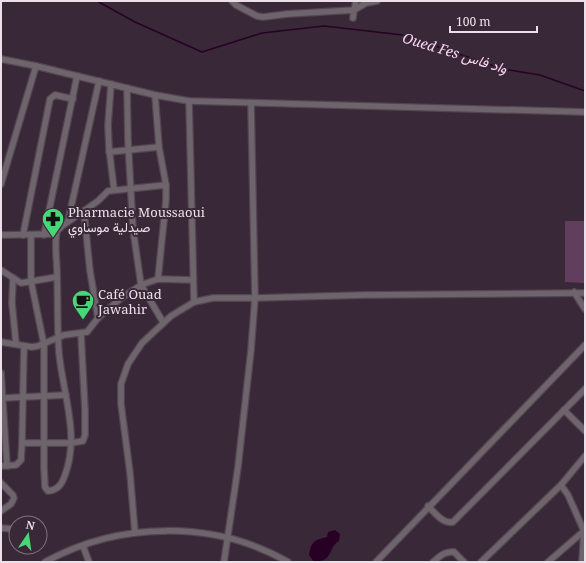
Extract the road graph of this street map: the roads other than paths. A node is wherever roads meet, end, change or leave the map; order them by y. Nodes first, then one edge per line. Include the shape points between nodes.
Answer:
1 (232, 1) edge
2 (356, 1) edge
3 (377, 1) edge
4 (354, 10) junction
5 (353, 18) dead end
6 (1, 60) edge
7 (36, 66) junction
8 (77, 76) junction
9 (99, 81) junction
10 (110, 84) junction
11 (127, 88) junction
12 (155, 95) junction
13 (73, 99) junction
14 (189, 101) junction
15 (251, 104) junction
16 (585, 112) edge
17 (159, 147) junction
18 (128, 150) junction
19 (109, 152) junction
20 (1, 184) edge
21 (166, 185) junction
22 (114, 189) junction
23 (132, 189) junction
24 (84, 212) junction
25 (68, 221) junction
26 (56, 234) junction
27 (1, 235) edge
28 (23, 235) junction
29 (31, 235) junction
30 (44, 235) junction
31 (1, 270) edge
32 (13, 278) junction
33 (57, 278) junction
34 (158, 279) junction
35 (193, 280) junction
36 (31, 282) junction
37 (141, 285) junction
38 (574, 292) junction
39 (585, 292) edge
40 (255, 298) junction
41 (194, 302) junction
42 (585, 309) edge
43 (98, 318) junction
44 (163, 322) junction
45 (81, 334) junction
46 (58, 338) junction
47 (1, 342) edge
48 (16, 344) junction
49 (44, 345) junction
50 (585, 345) edge
51 (24, 346) junction
52 (1, 373) edge
53 (585, 388) edge
54 (66, 395) junction
55 (45, 396) junction
56 (23, 397) junction
57 (3, 398) junction
58 (564, 410) junction
59 (585, 430) edge
60 (45, 442) junction
61 (22, 443) junction
62 (71, 443) junction
63 (585, 456) edge
64 (4, 466) edge
65 (1, 483) edge
66 (561, 485) junction
67 (428, 506) junction
68 (1, 511) edge
69 (584, 530) edge
70 (135, 533) junction
71 (228, 538) junction
72 (83, 546) junction
73 (45, 562) edge
74 (89, 562) edge
75 (224, 562) edge
76 (288, 562) edge
77 (376, 562) edge
78 (433, 562) edge
79 (464, 562) edge
80 (481, 562) edge
81 (548, 562) edge
82 (582, 562) edge

1 - 4 street via 263,17
2 - 4 street
3 - 4 street via 361,5
4 - 5 street
6 - 7 street
7 - 8 street
7 - 20 street
8 - 9 street
8 - 13 street
9 - 10 street
9 - 25 street
10 - 11 street
10 - 19 street
11 - 12 street
11 - 18 street
12 - 14 street
12 - 17 street
13 - 28 street via 55,94 50,99
13 - 30 street
14 - 15 street
14 - 35 street
15 - 16 street
15 - 40 street
17 - 18 street
17 - 21 street
18 - 19 street
18 - 23 street
19 - 22 street
21 - 23 street
21 - 34 street
22 - 23 street
22 - 24 street via 108,191
23 - 37 street via 133,229
24 - 25 street
24 - 43 street
25 - 26 street
26 - 30 street
26 - 33 street
27 - 28 street
28 - 29 street
29 - 30 street
29 - 36 street
31 - 32 street
32 - 36 street via 21,283
32 - 48 street via 12,303
33 - 36 street
33 - 46 street
34 - 35 street
34 - 37 street
35 - 41 street
36 - 49 street
37 - 43 street
37 - 44 street
38 - 39 street
38 - 40 street
38 - 42 street
40 - 41 street via 213,298
40 - 71 street via 244,416
41 - 44 street
43 - 45 street via 89,330
44 - 70 street via 133,356 120,389
45 - 46 street
45 - 62 street via 85,435 81,442
46 - 49 street
46 - 54 street
47 - 48 street
48 - 51 street
49 - 51 street
49 - 55 street
50 - 67 street
51 - 56 street
52 - 57 street
53 - 58 street
54 - 55 street
54 - 62 street
55 - 56 street
55 - 60 street
56 - 57 street
56 - 61 street
57 - 64 street
58 - 59 street
58 - 67 street via 453,522 448,523
60 - 61 street
60 - 62 street
60 - 62 street via 45,487 48,491 56,489 63,480
61 - 64 street via 19,463
63 - 66 street
65 - 68 street via 14,498 11,504
66 - 69 street
66 - 80 street
67 - 77 street
69 - 81 street
69 - 82 street
70 - 71 street via 186,532
70 - 72 street via 104,538
71 - 75 street
71 - 76 street via 265,550
72 - 73 street
72 - 74 street
78 - 79 street via 444,553 454,552

